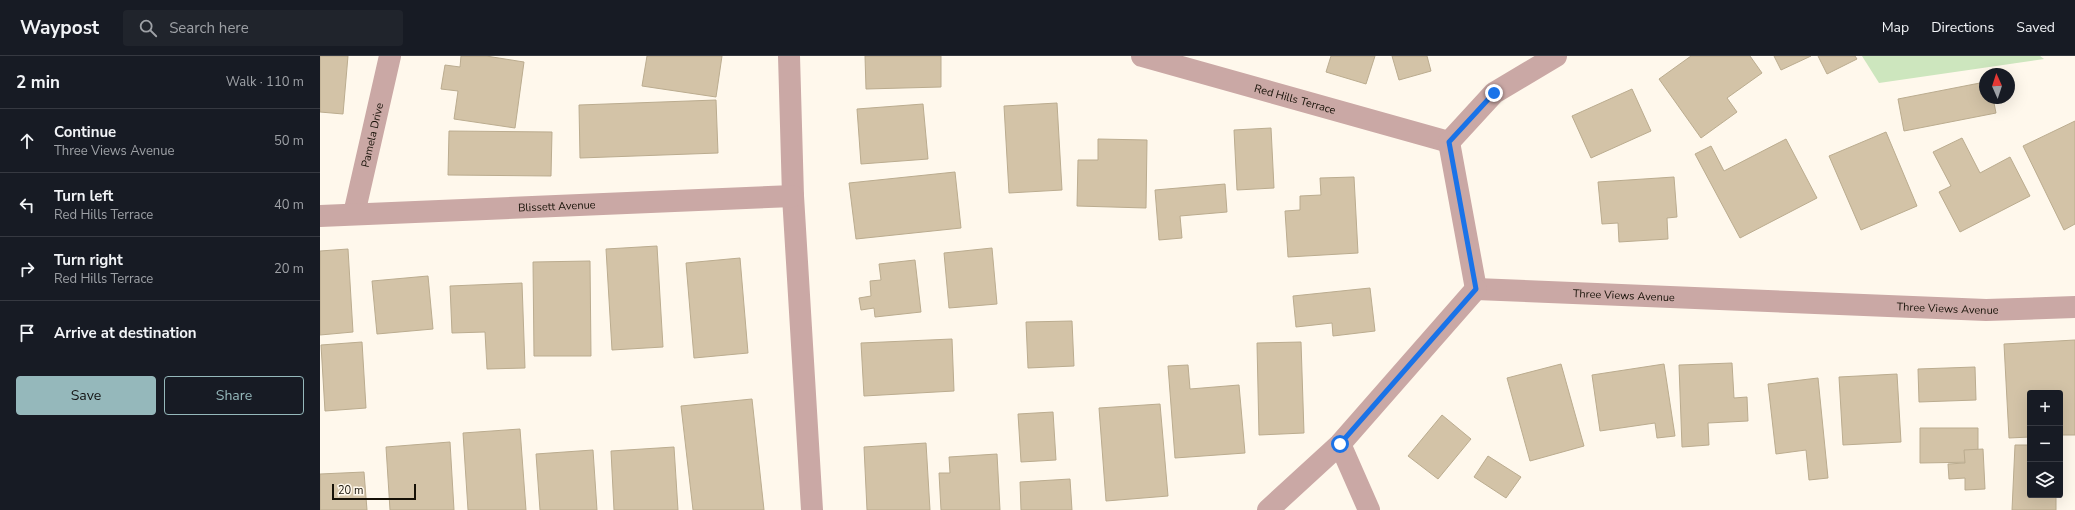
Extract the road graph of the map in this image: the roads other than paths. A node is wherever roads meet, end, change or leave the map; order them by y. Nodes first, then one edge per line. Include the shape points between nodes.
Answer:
1 (390, 56) edge
2 (789, 56) edge
3 (1142, 56) edge
4 (1556, 56) edge
5 (1449, 142) junction
6 (793, 196) junction
7 (354, 214) junction
8 (320, 216) edge
9 (1476, 289) junction
10 (2075, 307) edge
11 (1340, 444) junction
12 (812, 510) edge
13 (1268, 510) edge
14 (1369, 510) edge

1 - 7 street, Pamela Drive
2 - 6 street
3 - 5 street, Red Hills Terrace
4 - 5 street via 1494,93
5 - 9 street
6 - 7 street, Blissett Avenue
6 - 12 street
7 - 8 street, Blissett Avenue
9 - 10 street, Three Views Avenue via 1986,310
9 - 11 street
11 - 13 street
11 - 14 street

